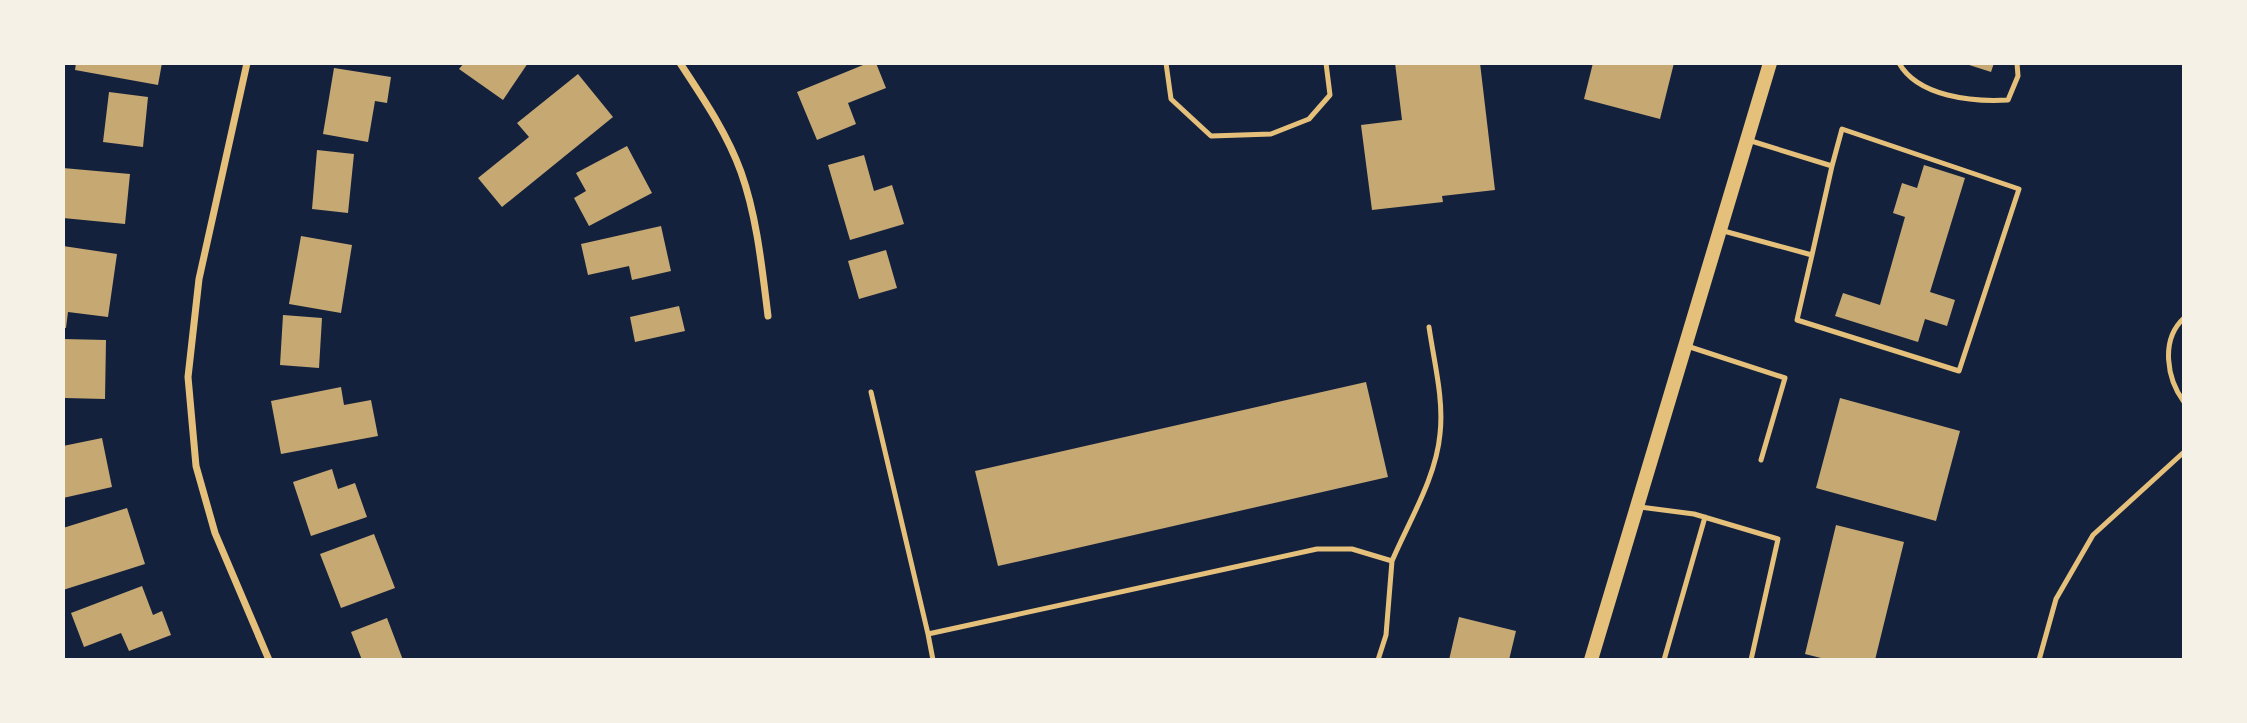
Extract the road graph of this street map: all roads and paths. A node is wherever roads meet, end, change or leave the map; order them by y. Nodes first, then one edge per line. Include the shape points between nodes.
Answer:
1 (247, 63) edge
2 (680, 63) edge
3 (1166, 63) edge
4 (1326, 63) edge
5 (1770, 63) edge
6 (1899, 63) edge
7 (2017, 63) edge
8 (1745, 139) junction
9 (1832, 166) junction
10 (1718, 229) junction
11 (1812, 255) junction
12 (768, 316) dead end
13 (2184, 318) edge
14 (1429, 327) dead end
15 (1684, 345) junction
16 (871, 392) dead end
17 (2184, 402) edge
18 (2184, 452) edge
19 (1761, 460) dead end
20 (1636, 506) junction
21 (1705, 517) junction
22 (1392, 561) junction
23 (928, 634) junction
24 (270, 660) edge
25 (933, 660) edge
26 (1378, 660) edge
27 (1591, 660) edge
28 (1664, 660) edge
29 (1751, 660) edge
30 (2039, 660) edge

1 - 24 street via 199,279 188,377 200,480 215,533
2 - 12 street via 712,111 741,172
3 - 4 lane via 1171,99 1211,136 1271,134 1309,119 1330,95
5 - 8 main road
6 - 7 lane via 1931,89 1978,102 2008,100 2018,76
8 - 9 lane
8 - 10 main road
9 - 11 lane
9 - 11 lane via 1842,129 2020,189 1959,371 1797,320
10 - 11 lane
10 - 15 main road
13 - 17 lane via 2169,341 2168,362
14 - 22 lane via 1441,400 1440,435 1432,467
15 - 19 lane via 1785,378
15 - 20 main road
16 - 23 lane
18 - 30 lane via 2093,535 2056,599
20 - 21 lane
20 - 27 main road
21 - 28 lane
21 - 29 lane via 1778,539
22 - 23 lane via 1352,549 1317,549
22 - 26 lane via 1386,635
23 - 25 lane

